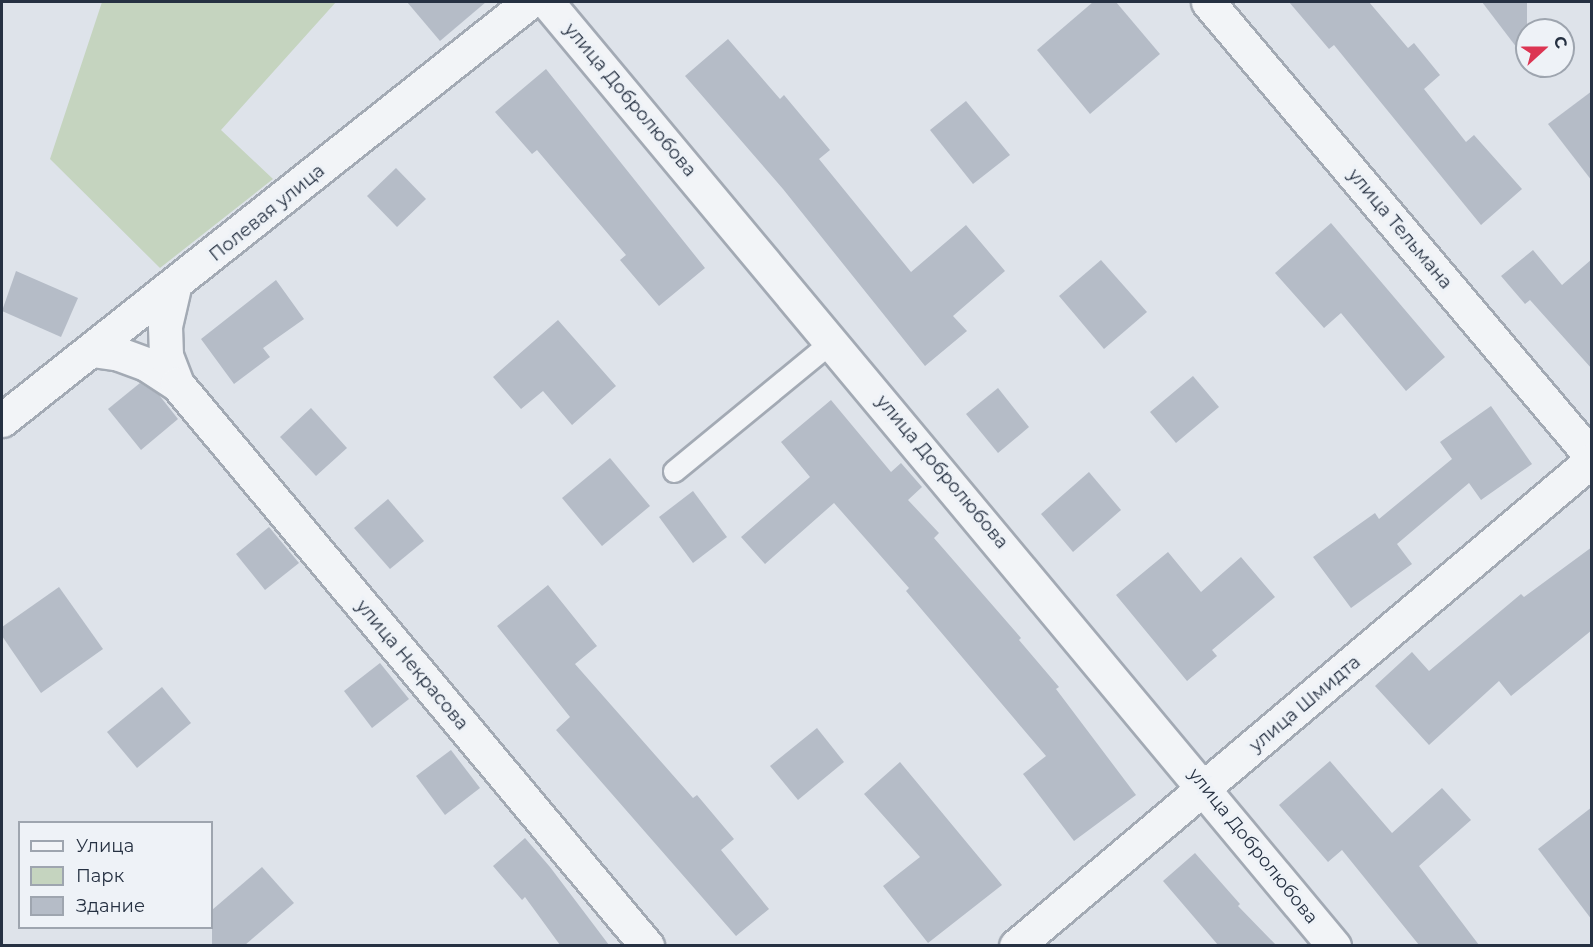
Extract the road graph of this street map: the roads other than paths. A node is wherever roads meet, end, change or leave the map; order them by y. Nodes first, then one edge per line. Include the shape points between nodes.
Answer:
1 (529, 2) edge
2 (547, 2) edge
3 (1208, 2) edge
4 (174, 287) junction
5 (832, 341) junction
6 (92, 350) junction
7 (177, 384) junction
8 (2, 420) edge
9 (1592, 458) edge
10 (674, 471) dead end
11 (1206, 788) junction
12 (647, 945) edge
13 (1016, 945) edge
14 (1334, 945) edge

1 - 4 street, Полевая улица
2 - 5 street, улица Добролюбова
3 - 9 street, улица Тельмана
4 - 6 street, Полевая улица
4 - 7 street, улица Некрасова via 165,336 166,355
5 - 10 lane
5 - 11 street, улица Добролюбова
6 - 7 street, улица Некрасова via 146,364
6 - 8 street, Полевая улица
7 - 12 street, улица Некрасова
9 - 11 street, улица Шмидта
11 - 13 street, улица Шмидта
11 - 14 street, улица Добролюбова

